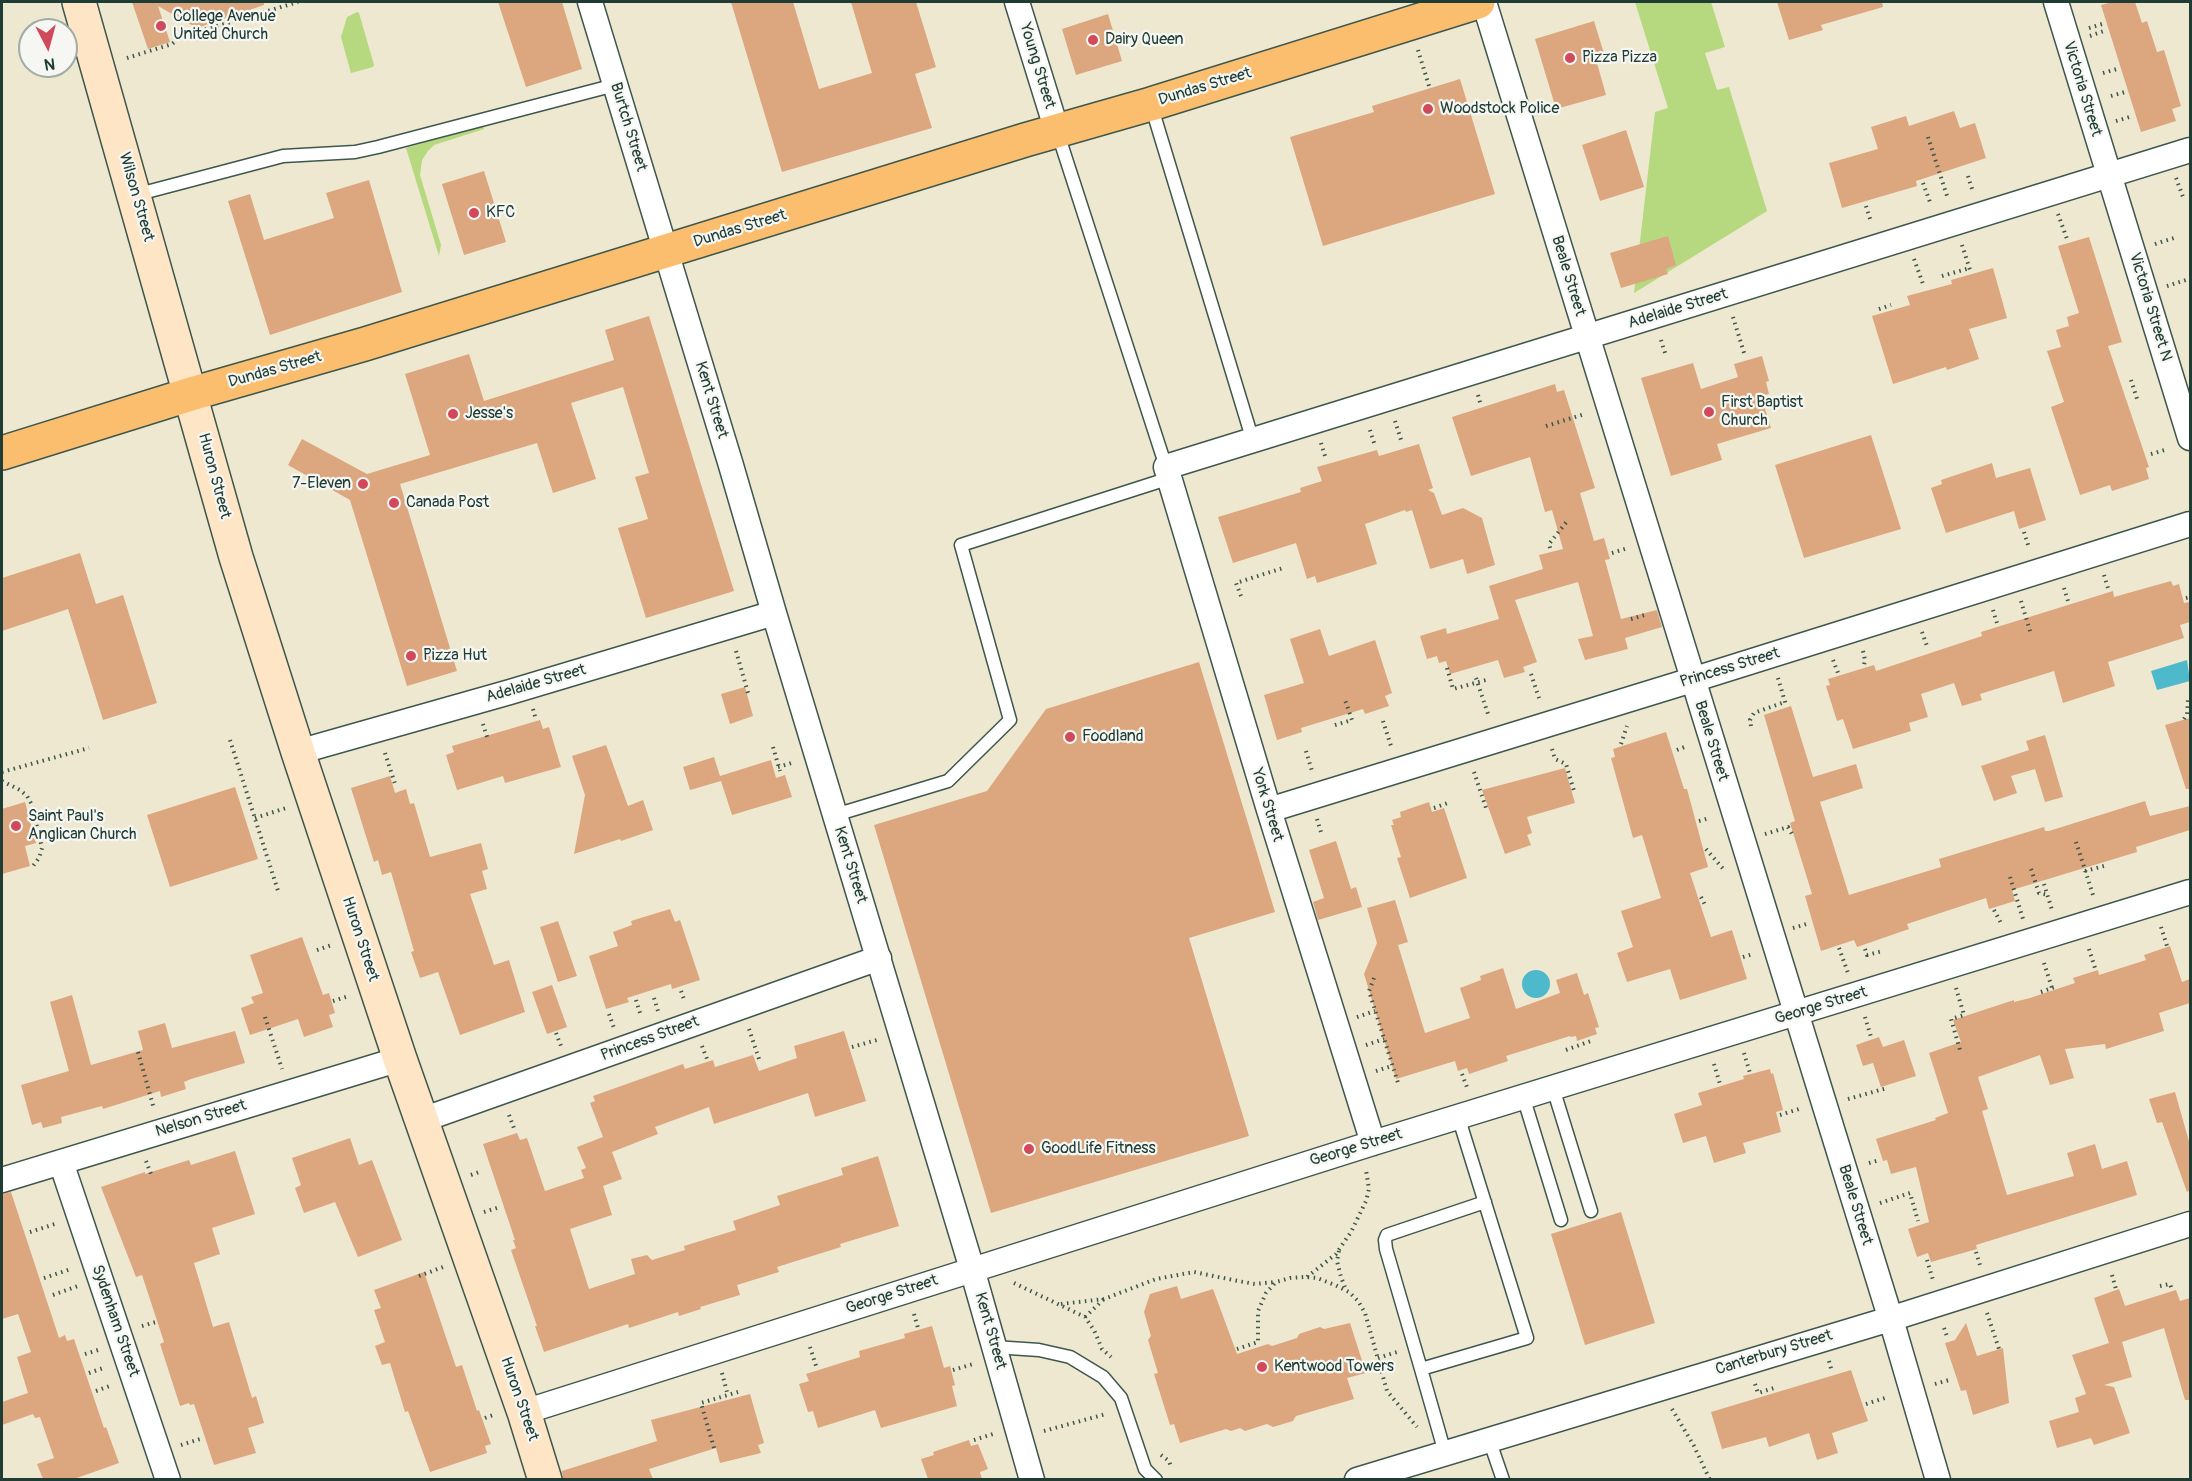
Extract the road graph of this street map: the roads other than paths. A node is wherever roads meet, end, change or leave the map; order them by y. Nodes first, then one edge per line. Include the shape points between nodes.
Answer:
1 (79, 2) edge
2 (590, 2) edge
3 (1017, 2) edge
4 (1478, 2) edge
5 (1484, 2) edge
6 (2056, 2) edge
7 (615, 85) junction
8 (1151, 104) junction
9 (1057, 130) junction
10 (2190, 150) edge
11 (2109, 176) junction
12 (135, 195) junction
13 (666, 252) junction
14 (1587, 337) junction
15 (191, 394) junction
16 (1253, 441) junction
17 (2182, 442) edge
18 (2, 453) edge
19 (1168, 473) junction
20 (2190, 524) edge
21 (774, 613) junction
22 (1692, 680) junction
23 (298, 752) junction
24 (1269, 810) junction
25 (835, 815) junction
26 (2190, 892) edge
27 (879, 958) junction
28 (1797, 1013) junction
29 (400, 1059) junction
30 (1553, 1088) junction
31 (1523, 1096) junction
32 (1458, 1116) junction
33 (422, 1120) junction
34 (1373, 1143) junction
35 (61, 1162) junction
36 (2, 1180) edge
37 (1485, 1202) junction
38 (1591, 1211) dead end
39 (1561, 1220) dead end
40 (2190, 1224) edge
41 (972, 1269) junction
42 (1890, 1319) junction
43 (994, 1347) junction
44 (1421, 1369) junction
45 (508, 1413) junction
46 (1489, 1439) junction
47 (1445, 1453) junction
48 (168, 1479) edge
49 (545, 1479) edge
50 (1032, 1479) edge
51 (1156, 1479) edge
52 (1357, 1479) edge
53 (1503, 1479) edge
54 (1938, 1479) edge

1 - 12 main road, Wilson Street
2 - 7 street, Burtch Street
3 - 9 street, Young Street
4 - 8 main road, Dundas Street
5 - 14 street, Beale Street
6 - 11 street, Victoria Street
7 - 12 lane via 378,147 283,156
7 - 13 street, Burtch Street
8 - 9 main road, Dundas Street
8 - 16 lane
9 - 13 main road, Dundas Street
9 - 19 lane
10 - 11 street, Adelaide Street
11 - 14 street, Adelaide Street
11 - 17 street, Victoria Street N
12 - 15 main road, Wilson Street
13 - 15 main road, Dundas Street
13 - 21 street, Kent Street
14 - 16 street, Adelaide Street
14 - 22 street, Beale Street
15 - 18 main road, Dundas Street
15 - 23 main road, Huron Street via 236,557
16 - 19 street, Adelaide Street
19 - 24 street, York Street
19 - 25 lane via 961,545 1010,720 948,781
20 - 22 street, Princess Street
21 - 23 street, Adelaide Street
21 - 25 street, Kent Street
22 - 24 street, Princess Street
22 - 28 street, Beale Street
23 - 29 main road, Huron Street
24 - 34 street, York Street
25 - 27 street, Kent Street
26 - 28 street, George Street
27 - 33 street, Princess Street
27 - 41 street, Kent Street
28 - 30 street, George Street
28 - 42 street, Beale Street
29 - 33 main road, Huron Street
29 - 35 street, Nelson Street
30 - 31 street, George Street
30 - 38 lane
31 - 32 street, George Street
31 - 39 lane
32 - 34 street, George Street
32 - 37 lane
33 - 45 main road, Huron Street
34 - 41 street, George Street
35 - 36 street, Nelson Street
35 - 48 street, Sydenham Street
37 - 44 lane via 1387,1235 1386,1249
37 - 44 lane via 1527,1338
40 - 42 street, Canterbury Street
41 - 43 street, Kent Street
41 - 45 street, George Street
42 - 46 street, Canterbury Street
42 - 54 street, Beale Street
43 - 50 street, Kent Street
43 - 51 lane via 1040,1350 1070,1357 1102,1377 1121,1398 1144,1469
44 - 47 lane
45 - 49 main road, Huron Street
46 - 47 street, Canterbury Street
46 - 53 lane
47 - 52 street, Canterbury Street

